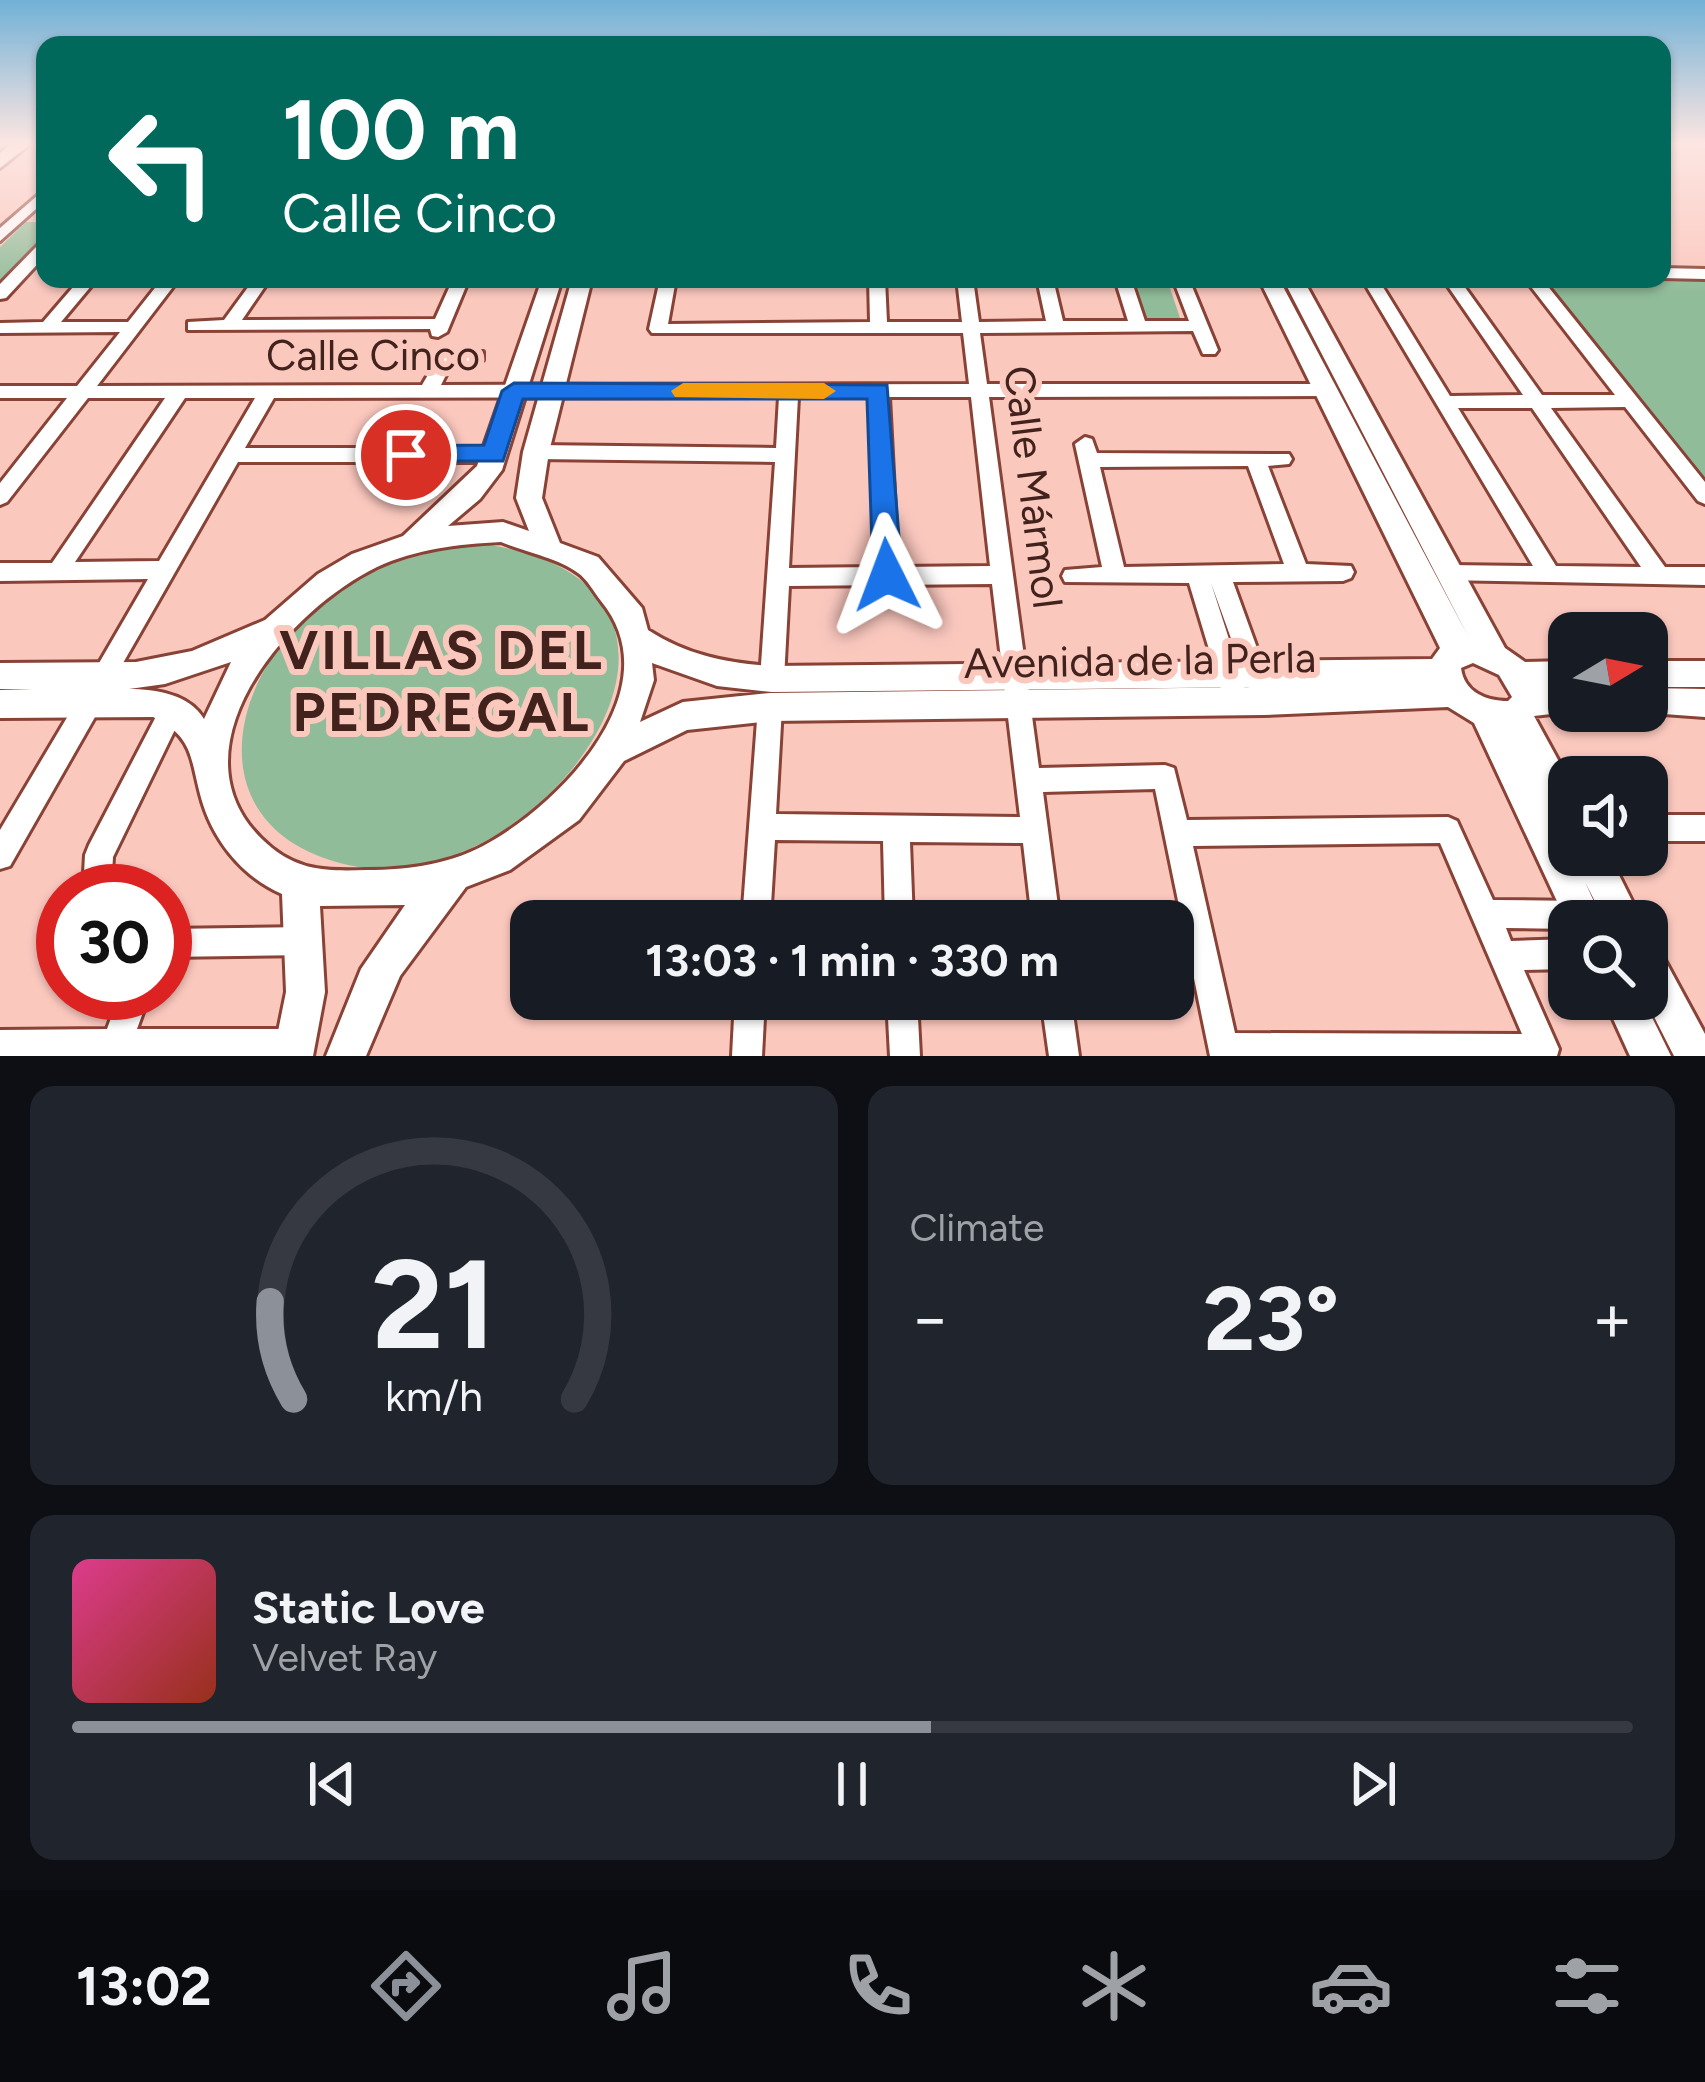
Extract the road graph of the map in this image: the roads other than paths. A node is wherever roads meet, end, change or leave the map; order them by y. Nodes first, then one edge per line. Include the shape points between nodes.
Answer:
1 (36, 202) edge
2 (36, 217) edge
3 (19, 218) junction
4 (0, 236) edge
5 (36, 256) edge
6 (1702, 271) edge
7 (1671, 273) edge
8 (81, 288) edge
9 (164, 288) edge
10 (256, 288) edge
11 (457, 288) edge
12 (549, 288) edge
13 (580, 288) edge
14 (666, 288) edge
15 (877, 288) edge
16 (966, 288) edge
17 (1047, 288) edge
18 (1127, 288) edge
19 (1184, 288) edge
20 (1273, 288) edge
21 (1298, 288) edge
22 (1375, 288) edge
23 (1457, 288) edge
24 (1540, 288) edge
25 (0, 294) edge
26 (971, 325) junction
27 (194, 326) dead end
28 (230, 326) junction
29 (1056, 326) junction
30 (1138, 326) junction
31 (1198, 326) junction
32 (133, 327) junction
33 (0, 328) edge
34 (46, 328) junction
35 (879, 328) junction
36 (1209, 350) dead end
37 (477, 356) dead end
38 (429, 390) junction
39 (979, 390) junction
40 (1322, 390) junction
41 (514, 391) junction
42 (552, 391) junction
43 (789, 391) junction
44 (879, 391) junction
45 (0, 392) edge
46 (83, 392) junction
47 (178, 392) junction
48 (268, 392) junction
49 (1538, 401) junction
50 (1629, 401) junction
51 (1445, 402) junction
52 (536, 452) junction
53 (494, 454) junction
54 (232, 455) junction
55 (785, 455) junction
56 (1255, 458) junction
57 (1282, 459) dead end
58 (1705, 496) edge
59 (0, 497) edge
60 (547, 541) junction
61 (406, 544) junction
62 (166, 570) junction
63 (58, 571) junction
64 (0, 572) edge
65 (1298, 572) junction
66 (1343, 572) dead end
67 (1449, 574) junction
68 (887, 575) junction
69 (1004, 575) junction
70 (1114, 575) junction
71 (1208, 575) junction
72 (1550, 575) junction
73 (1660, 575) junction
74 (1073, 576) dead end
75 (1705, 576) edge
76 (778, 577) junction
77 (281, 620) junction
78 (634, 637) junction
79 (1493, 655) junction
80 (1452, 672) junction
81 (1668, 674) edge
82 (1705, 674) edge
83 (0, 676) edge
84 (1548, 684) edge
85 (1246, 689) junction
86 (96, 690) junction
87 (1018, 691) junction
88 (771, 693) junction
89 (1548, 700) edge
90 (1513, 701) junction
91 (1668, 702) edge
92 (1705, 703) edge
93 (0, 704) edge
94 (172, 711) junction
95 (619, 748) junction
96 (212, 762) junction
97 (1548, 772) edge
98 (1029, 780) junction
99 (9, 826) edge
100 (762, 827) junction
101 (896, 828) junction
102 (1668, 828) edge
103 (1705, 828) edge
104 (1034, 830) junction
105 (1177, 833) junction
106 (0, 856) edge
107 (98, 864) edge
108 (450, 882) junction
109 (299, 885) junction
110 (757, 900) edge
111 (898, 900) edge
112 (1043, 900) edge
113 (1578, 900) edge
114 (1488, 914) junction
115 (1548, 916) edge
116 (307, 941) junction
117 (192, 943) edge
118 (1548, 955) edge
119 (1505, 956) junction
120 (1668, 1005) edge
121 (125, 1020) edge
122 (749, 1020) edge
123 (903, 1020) edge
124 (1059, 1020) edge
125 (1633, 1020) edge
126 (0, 1045) edge
127 (116, 1045) junction
128 (294, 1050) edge
129 (1224, 1052) edge
130 (346, 1056) edge
131 (746, 1056) edge
132 (904, 1056) edge
133 (1064, 1056) edge
134 (1651, 1056) edge
135 (1694, 1056) edge

1 - 3 street
2 - 3 street
3 - 4 street
5 - 25 street
6 - 7 street
8 - 34 street
9 - 32 street
10 - 28 street
11 - 28 street via 438,331
12 - 41 street
13 - 42 street
14 - 35 street via 658,329
15 - 35 street
16 - 26 street, Calle Mármol
17 - 29 street
18 - 30 street
19 - 31 street
20 - 40 street
21 - 67 street
22 - 51 street
23 - 49 street
24 - 50 street
26 - 29 street
26 - 35 street
26 - 39 street, Calle Mármol
27 - 28 street
29 - 30 street
30 - 31 street
31 - 36 street
32 - 34 street
32 - 46 street
33 - 34 street
37 - 38 street via 445,360
38 - 41 street, Calle Cinco
38 - 48 street, Calle Cinco
39 - 40 street, Calle Cinco
39 - 44 street, Calle Cinco
39 - 69 street, Calle Mármol
40 - 80 street
41 - 42 street, Calle Cinco
41 - 53 street
42 - 43 street, Calle Cinco
42 - 52 street
43 - 44 street, Calle Cinco
43 - 55 street
44 - 68 street
45 - 46 street, Calle Cinco
46 - 47 street, Calle Cinco
46 - 59 street
47 - 48 street, Calle Cinco
47 - 63 street
48 - 54 street
49 - 50 street
49 - 51 street
49 - 73 street
50 - 58 street
51 - 72 street
52 - 55 street
52 - 60 street via 529,499
53 - 54 street
53 - 61 street via 471,492
54 - 62 street
55 - 76 street
56 - 57 street
56 - 65 street
56 - 70 street via 1086,452
60 - 61 street via 455,533
60 - 78 street via 603,574 622,599
61 - 77 street via 319,587
62 - 63 street
62 - 86 street
63 - 64 street
65 - 66 street
65 - 71 street
67 - 72 street
67 - 79 street
68 - 69 street
68 - 76 street
69 - 87 street, Calle Mármol
70 - 71 street
70 - 74 street
71 - 85 street
72 - 73 street
73 - 75 street
76 - 88 street
77 - 86 street via 213,661
77 - 96 street via 222,711
78 - 88 street, Avenida de la Perla via 686,666
78 - 95 street via 634,702
79 - 80 street, Avenida de la Perla
79 - 90 street
80 - 85 street, Avenida de la Perla
80 - 90 street
81 - 82 street
83 - 86 street
84 - 90 street
85 - 87 street, Avenida de la Perla
86 - 93 street
86 - 94 street
86 - 99 street
87 - 88 street, Avenida de la Perla
87 - 98 street, Calle Mármol
88 - 95 street, Avenida de la Perla via 683,716
88 - 100 street
89 - 90 street
90 - 97 street
90 - 113 street
91 - 92 street
94 - 96 street via 186,718
94 - 107 street
95 - 108 street via 553,824 505,858
96 - 109 street via 221,813 250,856
98 - 104 street, Calle Mármol
98 - 105 street via 1165,777
99 - 106 street
100 - 101 street
100 - 110 street
101 - 104 street
101 - 111 street
102 - 103 street
104 - 112 street, Calle Mármol
105 - 114 street via 1448,830
105 - 129 street
108 - 109 street via 370,897
108 - 130 street via 392,948 365,994
109 - 116 street
114 - 115 street
114 - 119 street
116 - 117 street
116 - 128 street via 305,1018
118 - 119 street
119 - 129 street via 1544,1049
120 - 135 street
121 - 127 street
122 - 131 street
123 - 132 street
124 - 133 street
125 - 134 street
126 - 127 street
127 - 128 street

